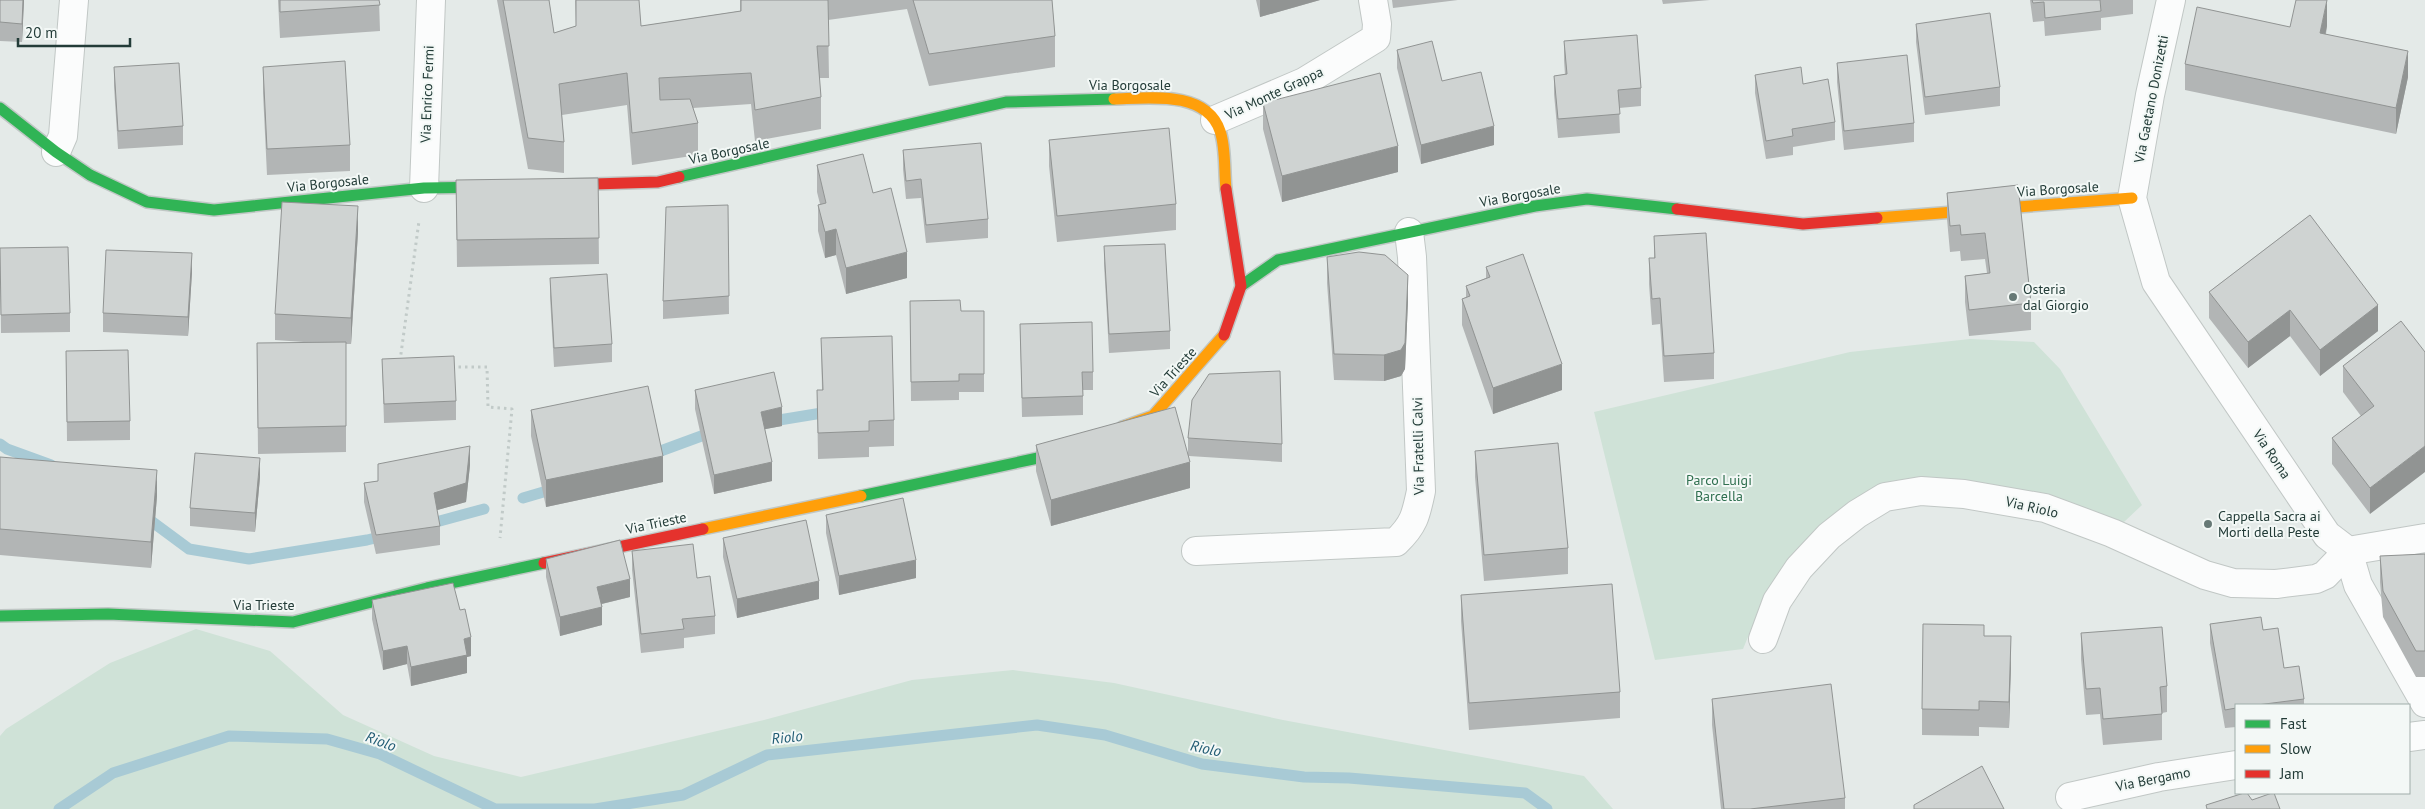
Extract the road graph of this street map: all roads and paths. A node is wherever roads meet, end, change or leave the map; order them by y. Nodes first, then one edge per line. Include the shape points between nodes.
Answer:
1 (74, 0) edge
2 (431, 0) edge
3 (1373, 0) edge
4 (2171, 0) edge
5 (0, 108) edge
6 (1215, 120) junction
7 (56, 152) junction
8 (548, 185) edge
9 (510, 186) edge
10 (424, 188) junction
11 (2132, 198) junction
12 (1409, 232) junction
13 (1240, 286) junction
14 (399, 366) edge
15 (448, 367) edge
16 (1109, 432) edge
17 (1082, 442) edge
18 (2425, 538) edge
19 (1196, 551) dead end
20 (2348, 551) junction
21 (496, 573) junction
22 (0, 616) edge
23 (1763, 639) dead end
24 (2425, 703) edge
25 (2425, 735) edge
26 (2410, 737) edge
27 (2235, 764) edge
28 (2070, 797) dead end

1 - 7 street via 63,136
2 - 10 street, Via Enrico Fermi
3 - 6 street, Via Monte Grappa via 1376,38 1304,82
4 - 11 street, Via Gaetano Donizetti
5 - 7 street, Via Borgosale
6 - 8 street, Via Borgosale via 1200,107 1184,101 1154,98 1006,102 658,182
6 - 13 street via 1221,133 1226,194
7 - 10 street, Via Borgosale via 90,175 147,202 214,210
9 - 10 street, Via Borgosale
10 - 14 path
11 - 12 street, Via Borgosale via 1803,224 1587,199 1535,206
11 - 20 street, Via Roma via 2156,282 2327,535
12 - 13 street, Via Borgosale via 1278,260
12 - 19 street, Via Fratelli Calvi via 1422,491 1416,517 1409,530 1396,542
13 - 16 street, Via Trieste via 1223,339 1153,416
15 - 21 path via 487,367 488,407 512,409
17 - 21 street, Via Trieste via 1038,458
18 - 20 street
20 - 23 street, Via Riolo via 2325,575 2316,578 2276,584 2233,583 2205,575 2112,533 2045,508 1920,490 1885,497 1829,536 1799,568 1776,601
20 - 24 street via 2358,585
21 - 22 street, Via Trieste via 293,622 108,614
25 - 26 street
27 - 28 street, Via Bergamo

